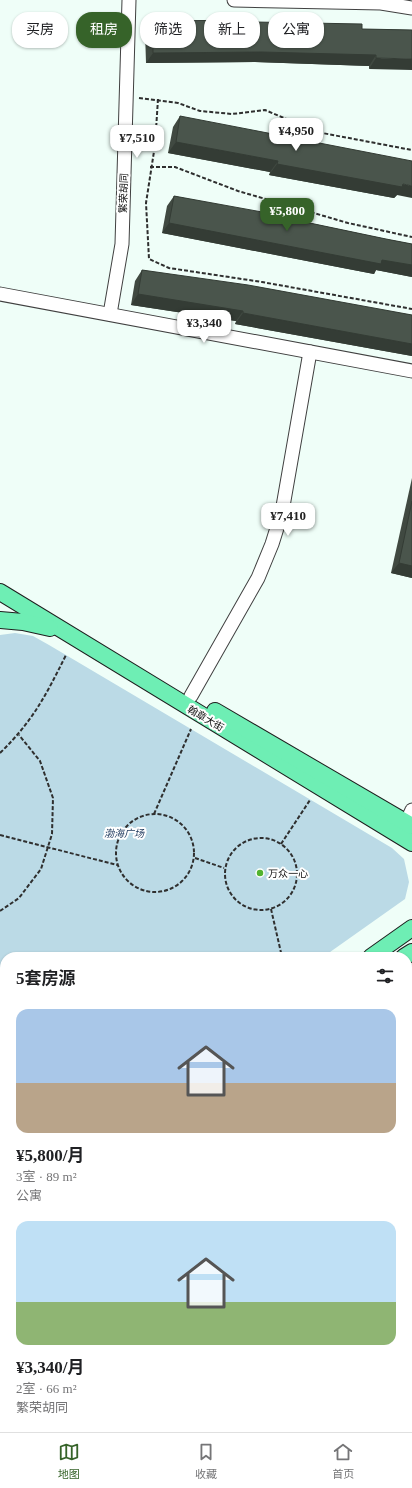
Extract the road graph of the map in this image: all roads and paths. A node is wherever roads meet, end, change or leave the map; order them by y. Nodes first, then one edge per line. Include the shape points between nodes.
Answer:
1 (128, 0) edge
2 (234, 0) edge
3 (381, 1) edge
4 (412, 8) edge
5 (126, 97) junction
6 (158, 99) junction
7 (412, 150) edge
8 (150, 167) junction
9 (412, 237) edge
10 (0, 294) edge
11 (412, 309) edge
12 (110, 314) junction
13 (310, 352) junction
14 (412, 371) edge
15 (2, 590) edge
16 (0, 620) edge
17 (64, 632) junction
18 (66, 655) dead end
19 (191, 696) junction
20 (191, 729) dead end
21 (19, 735) junction
22 (0, 753) edge
23 (310, 800) dead end
24 (154, 814) junction
25 (410, 820) edge
26 (0, 835) edge
27 (412, 843) edge
28 (281, 844) junction
29 (48, 846) junction
30 (195, 858) junction
31 (117, 865) junction
32 (224, 868) junction
33 (271, 909) junction
34 (0, 911) edge
35 (412, 928) edge
36 (281, 952) edge
37 (378, 952) edge

1 - 5 street, 繁荣胡同
2 - 3 street
3 - 4 street
5 - 6 path
5 - 12 street, 繁荣胡同 via 122,244
6 - 7 path via 200,111 232,114 265,110 318,132
6 - 8 path via 155,144
8 - 9 path via 175,167 238,191 348,224
8 - 11 path via 146,203 149,259 170,268
10 - 12 street
12 - 13 street
13 - 14 street
13 - 19 street via 282,512 272,544 258,578
15 - 17 main road, 翰章大街
15 - 19 main road, 翰章大街
16 - 17 main road via 23,622
17 - 27 main road, 翰章大街
18 - 21 path via 40,707
19 - 25 main road, 翰章大街
20 - 24 path
21 - 22 path
21 - 29 path via 40,761 53,798 52,834
23 - 28 path
24 - 30 path via 171,816 182,823 190,833
24 - 31 path via 134,820 124,828 117,846
26 - 29 path
28 - 32 path via 259,837 247,840 232,851
28 - 33 path via 290,852 297,874 290,896 282,904
29 - 31 path
29 - 34 path via 41,869 19,898
30 - 31 path via 191,871 183,882 172,890 159,893 145,892 133,886 123,877
30 - 32 path
32 - 33 path via 224,880 236,901 247,908
33 - 36 path
35 - 37 main road

